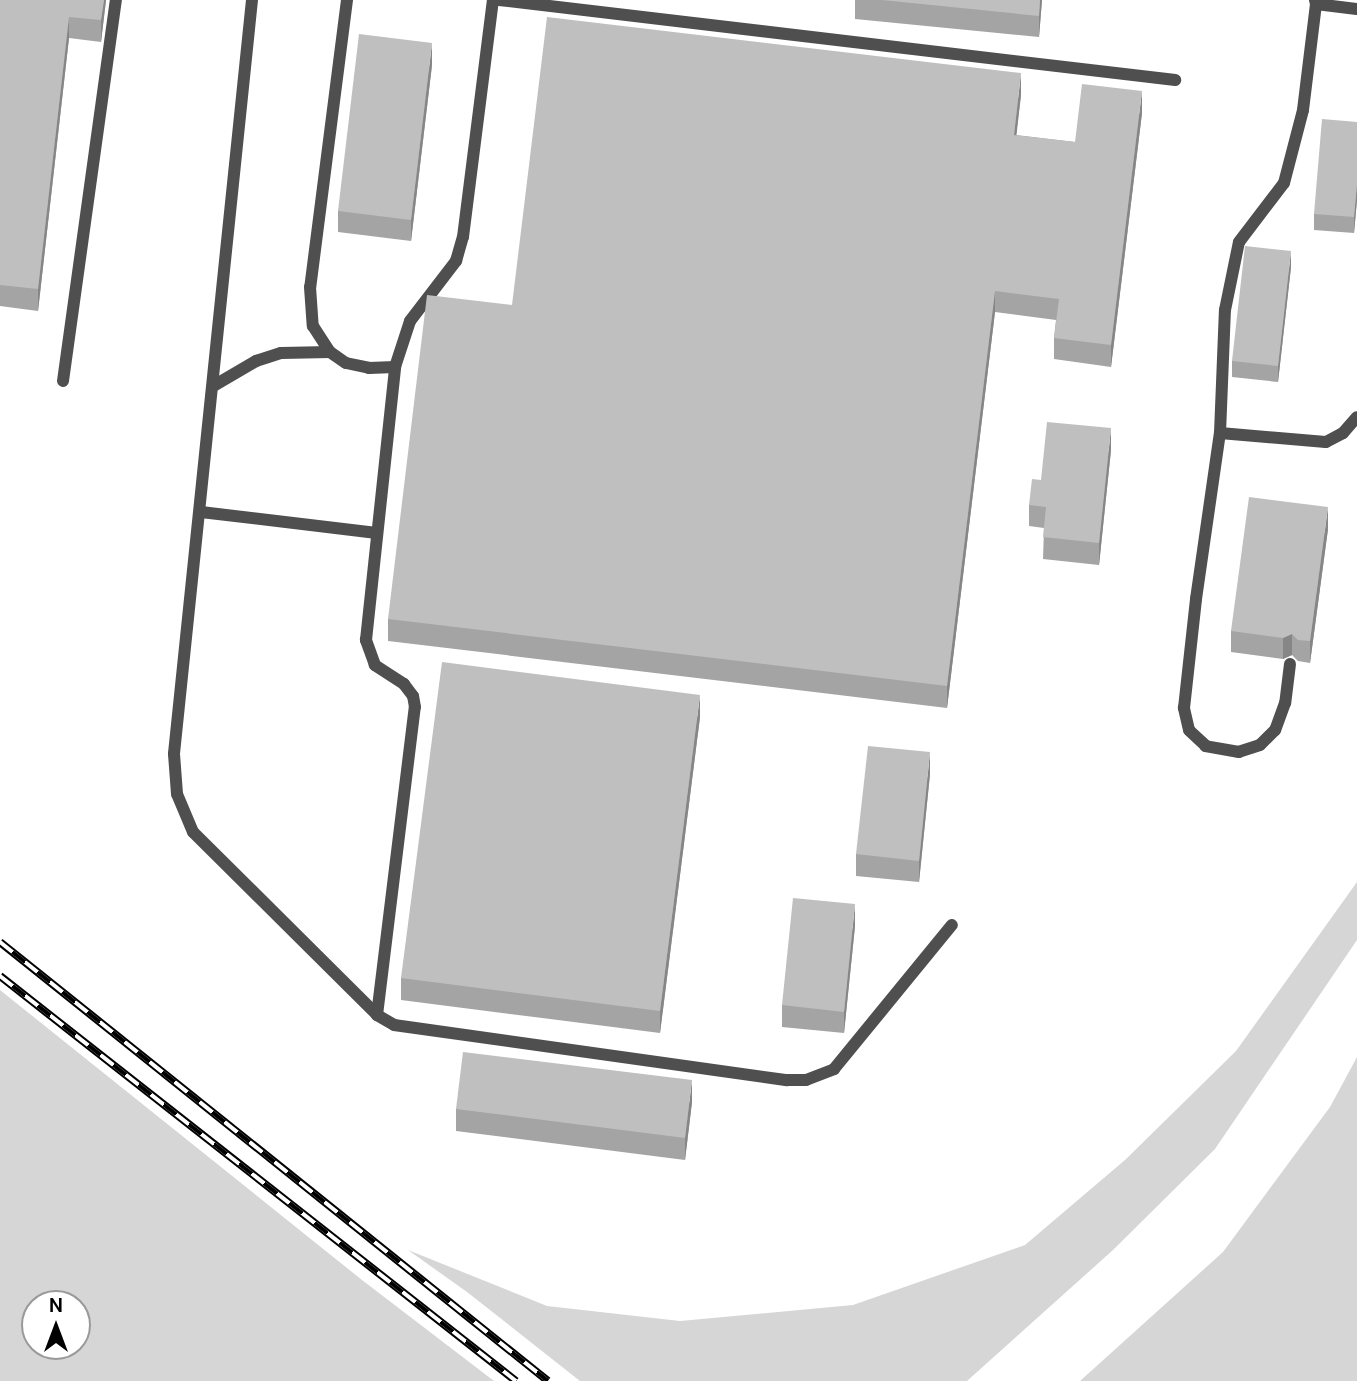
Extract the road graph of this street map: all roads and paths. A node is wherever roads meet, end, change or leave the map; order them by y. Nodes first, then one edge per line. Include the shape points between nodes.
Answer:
1 (116, 0) edge
2 (252, 0) edge
3 (347, 0) edge
4 (496, 0) edge
5 (1316, 2) edge
6 (1357, 9) edge
7 (1175, 80) dead end
8 (330, 352) junction
9 (395, 367) junction
10 (63, 381) dead end
11 (215, 385) junction
12 (1357, 417) edge
13 (1220, 433) junction
14 (201, 512) junction
15 (377, 533) junction
16 (1290, 664) dead end
17 (952, 925) dead end
18 (377, 1015) junction

1 - 10 lane
2 - 11 lane
3 - 8 lane via 310,287 313,326
4 - 7 lane
4 - 9 lane via 463,237 456,261 410,321
5 - 6 lane
5 - 13 lane via 1303,110 1284,183 1239,242 1225,310
8 - 9 lane via 346,363
8 - 11 lane via 281,353
9 - 15 lane
11 - 14 lane
12 - 13 lane via 1343,433 1326,442
13 - 16 lane via 1184,708 1189,730 1206,746 1239,752 1260,745 1275,730 1285,703
14 - 15 lane
14 - 18 lane via 174,754 177,794 193,832
15 - 18 lane via 368,651 375,666 404,684 415,707
17 - 18 lane via 834,1069 806,1080 394,1025

